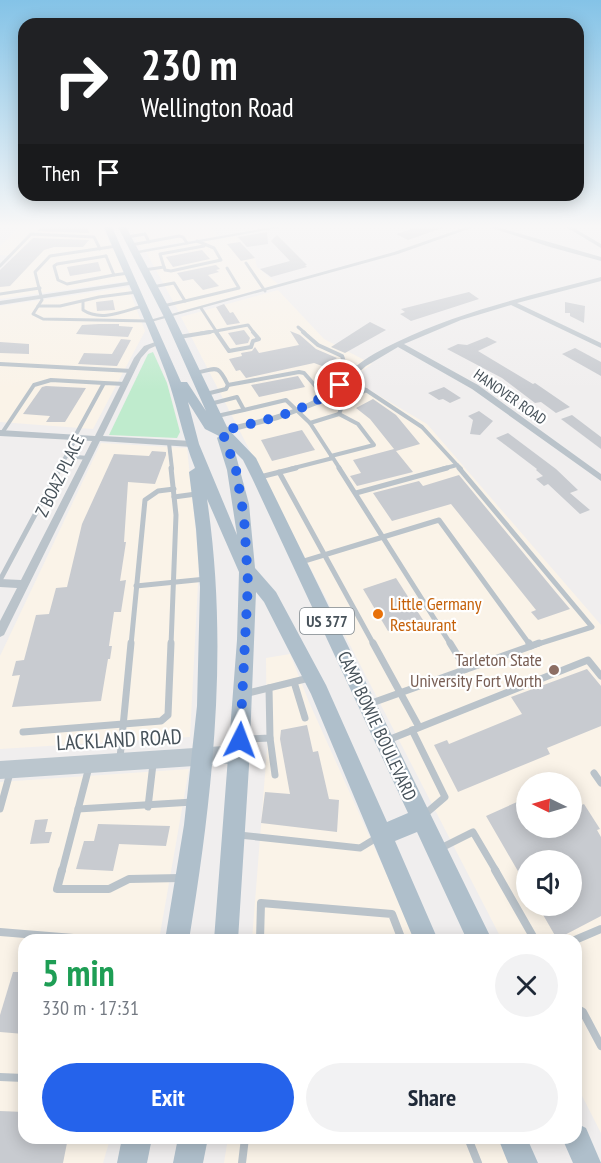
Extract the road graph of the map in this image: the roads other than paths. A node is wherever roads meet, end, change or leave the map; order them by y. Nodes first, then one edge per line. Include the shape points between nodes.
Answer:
1 (38, 281) edge
2 (61, 281) edge
3 (81, 281) edge
4 (133, 281) edge
5 (150, 281) edge
6 (235, 281) edge
7 (258, 281) edge
8 (299, 281) edge
9 (593, 281) edge
10 (151, 284) junction
11 (40, 288) junction
12 (136, 288) junction
13 (239, 288) junction
14 (265, 291) junction
15 (0, 294) edge
16 (245, 296) junction
17 (42, 297) junction
18 (200, 299) junction
19 (185, 301) junction
20 (83, 302) junction
21 (0, 303) edge
22 (512, 303) junction
23 (38, 306) junction
24 (142, 306) junction
25 (163, 306) junction
26 (203, 307) junction
27 (170, 320) junction
28 (149, 321) junction
29 (298, 327) dead end
30 (218, 330) junction
31 (179, 337) junction
32 (158, 343) junction
33 (399, 344) junction
34 (601, 346) edge
35 (344, 362) junction
36 (0, 364) edge
37 (358, 368) junction
38 (132, 371) junction
39 (171, 371) junction
40 (198, 376) junction
41 (104, 383) junction
42 (343, 383) junction
43 (124, 384) junction
44 (228, 385) junction
45 (366, 390) junction
46 (325, 397) junction
47 (208, 399) junction
48 (244, 410) junction
49 (298, 411) junction
50 (339, 414) junction
51 (310, 423) junction
52 (219, 424) junction
53 (1, 433) edge
54 (75, 438) junction
55 (97, 438) junction
56 (169, 443) junction
57 (192, 444) junction
58 (67, 456) junction
59 (332, 457) junction
60 (87, 458) junction
61 (457, 465) junction
62 (279, 472) junction
63 (259, 478) junction
64 (601, 478) edge
65 (174, 489) junction
66 (356, 493) junction
67 (200, 494) junction
68 (174, 497) junction
69 (385, 537) junction
70 (324, 555) junction
71 (299, 562) junction
72 (245, 567) junction
73 (207, 579) junction
74 (0, 582) edge
75 (173, 582) junction
76 (25, 585) junction
77 (136, 586) junction
78 (0, 632) edge
79 (531, 646) junction
80 (466, 669) junction
81 (601, 676) edge
82 (303, 680) junction
83 (269, 688) junction
84 (402, 692) junction
85 (243, 694) junction
86 (367, 705) junction
87 (305, 718) dead end
88 (123, 724) junction
89 (419, 727) junction
90 (411, 730) junction
91 (23, 732) dead end
92 (270, 738) junction
93 (384, 741) junction
94 (240, 747) junction
95 (202, 758) junction
96 (154, 761) junction
97 (120, 763) junction
98 (90, 764) junction
99 (6, 769) edge
100 (594, 773) dead end
101 (275, 775) dead end
102 (601, 783) edge
103 (198, 802) junction
104 (148, 807) junction
105 (0, 809) edge
106 (78, 809) junction
107 (421, 819) junction
108 (234, 834) junction
109 (380, 836) junction
110 (436, 850) junction
111 (189, 878) junction
112 (601, 929) edge
113 (0, 932) edge
114 (24, 934) edge
115 (178, 934) edge
116 (226, 934) edge
117 (260, 934) edge
118 (400, 934) edge
119 (423, 934) edge
120 (477, 934) edge
121 (532, 934) edge
122 (582, 937) edge
123 (582, 1011) edge
124 (601, 1046) edge
125 (0, 1077) edge
126 (18, 1078) edge
127 (136, 1144) edge
128 (192, 1144) edge
129 (244, 1144) edge
130 (470, 1144) edge
131 (515, 1144) edge
132 (579, 1144) edge
133 (132, 1163) edge
134 (188, 1163) edge
135 (242, 1163) edge
136 (478, 1163) edge
137 (523, 1163) edge
138 (588, 1163) edge

1 - 11 lane
2 - 3 lane
4 - 12 main road, CAMP BOWIE BOULEVARD / US 377
5 - 10 main road, CAMP BOWIE BOULEVARD / US 377
6 - 13 lane
7 - 14 lane
8 - 14 street
9 - 22 street
10 - 12 main road
10 - 19 lane via 174,283
10 - 25 main road, CAMP BOWIE BOULEVARD / US 377
11 - 15 lane
11 - 17 lane
12 - 17 street
12 - 20 lane
12 - 24 main road, CAMP BOWIE BOULEVARD / US 377
13 - 16 lane
13 - 18 lane
14 - 16 street
16 - 26 street
17 - 21 street
17 - 23 lane
18 - 19 lane
18 - 26 lane
19 - 25 lane
20 - 23 lane via 58,308
20 - 24 lane via 83,310 93,315
22 - 33 street via 450,322
22 - 34 street
23 - 28 lane via 33,314 43,319
24 - 28 main road, CAMP BOWIE BOULEVARD / US 377
25 - 27 main road, CAMP BOWIE BOULEVARD / US 377
26 - 27 street
26 - 30 lane
27 - 28 street
27 - 31 main road, CAMP BOWIE BOULEVARD / US 377
27 - 32 main road via 165,338
28 - 32 main road, CAMP BOWIE BOULEVARD / US 377
29 - 35 lane via 318,345 342,356
30 - 30 lane via 248,325 259,339 251,346 230,351
30 - 31 lane
31 - 40 main road, CAMP BOWIE BOULEVARD / US 377
32 - 38 street, Z BOAZ PLACE via 147,345
32 - 39 main road, CAMP BOWIE BOULEVARD / US 377
32 - 40 main road via 173,346 192,377
33 - 37 street
33 - 64 street, HANOVER ROAD via 475,387
35 - 37 lane
35 - 42 lane via 326,373
36 - 38 lane
37 - 42 street
38 - 43 street, Z BOAZ PLACE
39 - 52 main road via 214,431
39 - 57 main road, CAMP BOWIE BOULEVARD / US 377
40 - 44 lane via 217,368
40 - 47 main road, CAMP BOWIE BOULEVARD / US 377
41 - 43 lane
41 - 53 lane via 51,380 34,385
41 - 54 lane
42 - 45 lane
42 - 46 street
43 - 55 street, Z BOAZ PLACE
44 - 46 lane via 298,372 304,373
44 - 47 lane
45 - 50 lane via 343,404
45 - 61 lane via 422,428
46 - 49 street
47 - 48 lane via 237,397
47 - 52 main road, CAMP BOWIE BOULEVARD / US 377
48 - 49 lane via 286,400
48 - 52 lane
49 - 51 lane
49 - 52 street via 279,418
50 - 51 lane
50 - 59 lane via 358,424 374,445
51 - 59 lane
52 - 63 main road, CAMP BOWIE BOULEVARD / US 377 via 249,458
52 - 72 main road via 239,484
53 - 54 street
54 - 55 street
54 - 58 lane
55 - 56 street
55 - 60 street, Z BOAZ PLACE
56 - 57 street
56 - 65 lane
57 - 67 main road
57 - 72 main road, CAMP BOWIE BOULEVARD / US 377
58 - 60 lane
58 - 74 lane
59 - 62 lane
59 - 66 lane
60 - 76 street, Z BOAZ PLACE
61 - 66 lane
61 - 79 lane via 592,627
62 - 63 lane
62 - 70 lane
63 - 71 main road, CAMP BOWIE BOULEVARD / US 377
65 - 68 lane
65 - 77 lane via 159,491 145,500
66 - 69 lane
67 - 68 lane
67 - 73 main road
68 - 75 lane
69 - 70 lane
69 - 79 lane via 439,520
69 - 80 lane
70 - 71 lane
70 - 84 lane
71 - 86 main road, CAMP BOWIE BOULEVARD / US 377
72 - 82 main road, CAMP BOWIE BOULEVARD / US 377 via 270,597
72 - 85 main road via 248,583
73 - 75 lane
73 - 95 main road
74 - 76 street
75 - 77 lane
75 - 88 lane via 168,715 161,721
76 - 78 street, Z BOAZ PLACE
77 - 88 lane
79 - 80 lane
80 - 84 lane
81 - 89 lane via 588,660
82 - 83 lane
82 - 87 lane
82 - 109 main road, CAMP BOWIE BOULEVARD / US 377
83 - 85 lane
83 - 92 lane
84 - 86 lane
84 - 89 lane
85 - 94 main road
86 - 93 main road, CAMP BOWIE BOULEVARD / US 377
88 - 91 lane
88 - 97 lane
89 - 90 lane
90 - 93 lane
90 - 107 lane via 445,797
92 - 94 lane
92 - 101 lane
93 - 107 main road, CAMP BOWIE BOULEVARD / US 377
94 - 95 street, LACKLAND ROAD
94 - 108 main road
95 - 96 street, LACKLAND ROAD
95 - 103 main road
96 - 97 street, LACKLAND ROAD
96 - 104 lane
97 - 98 street, LACKLAND ROAD
98 - 99 street, LACKLAND ROAD
98 - 106 lane
99 - 105 lane
100 - 102 lane
103 - 104 lane
103 - 111 main road
104 - 106 lane
106 - 111 lane via 57,889 109,889 129,879
107 - 109 main road
107 - 110 main road, CAMP BOWIE BOULEVARD / US 377
108 - 109 lane via 360,848
108 - 116 main road
109 - 119 main road, CAMP BOWIE BOULEVARD / US 377
110 - 120 main road, CAMP BOWIE BOULEVARD / US 377
110 - 121 lane via 474,832
111 - 115 main road
112 - 122 lane
113 - 114 lane
117 - 118 lane via 261,903 392,914
123 - 124 lane
125 - 126 lane
127 - 133 main road
128 - 134 main road
129 - 135 lane
130 - 136 lane
131 - 137 main road
132 - 138 main road

